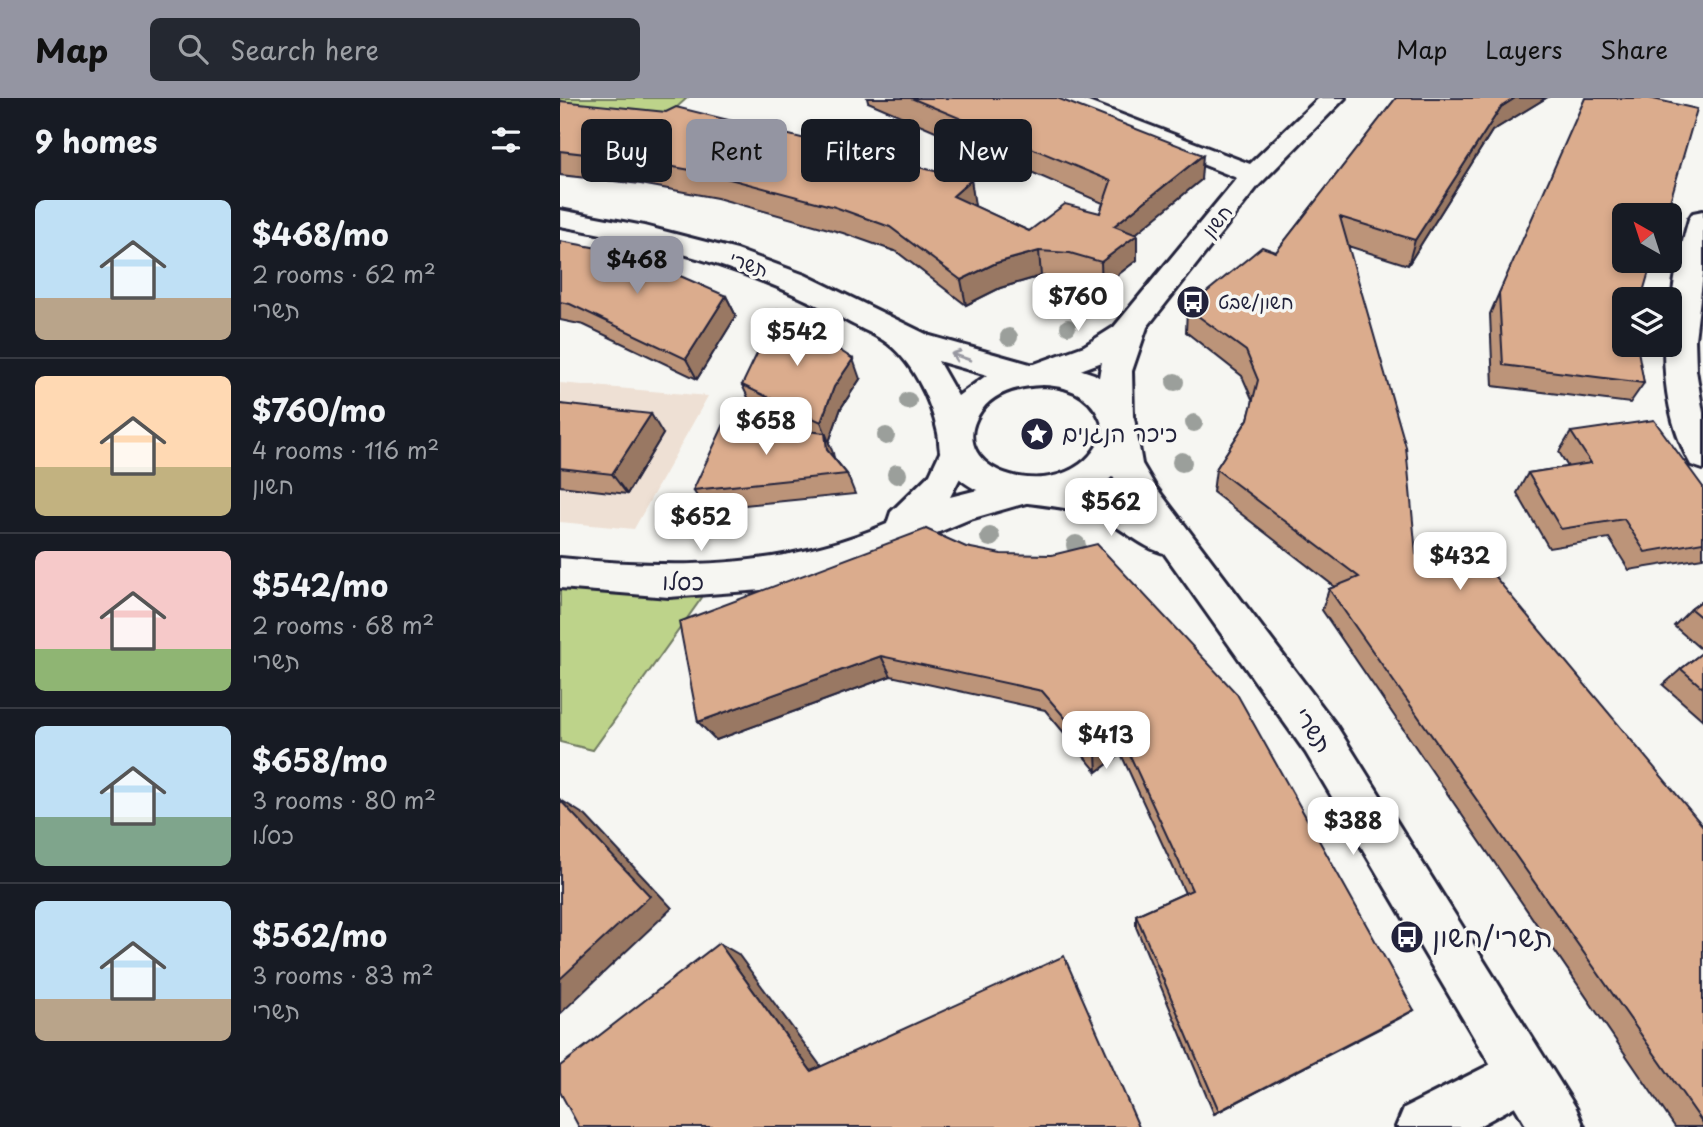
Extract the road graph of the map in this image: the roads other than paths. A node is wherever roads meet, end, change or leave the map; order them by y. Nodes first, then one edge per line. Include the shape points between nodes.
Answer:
1 (1057, 98) edge
2 (1334, 98) edge
3 (1254, 175) junction
4 (560, 218) edge
5 (1703, 219) edge
6 (1137, 320) junction
7 (886, 329) junction
8 (1033, 374) junction
9 (1119, 423) junction
10 (955, 442) junction
11 (1703, 456) edge
12 (1034, 492) junction
13 (845, 556) junction
14 (1187, 558) junction
15 (560, 573) edge
16 (1523, 1074) junction
17 (1423, 1127) edge
18 (1557, 1127) edge

1 - 3 street
2 - 3 street, חשון via 1304,122
3 - 6 street, חשון
4 - 7 street, תשרי via 662,236 710,250 782,276
5 - 11 street via 1685,292 1678,362 1691,435
6 - 8 street, חשון via 1107,348
6 - 9 street, חשון via 1115,369 1112,392
8 -> 7 street, תשרי via 981,364
7 - 10 street, תשרי via 917,352 938,381
8 - 9 street via 1080,380 1101,392 1115,409
8 - 10 street via 1001,381 978,393 961,411
9 - 12 street via 1114,454 1097,472 1072,486
9 - 14 street, תשרי via 1126,466
10 - 12 street via 969,472 1005,491
10 - 13 street, כסלו via 951,473 940,490 889,534
12 - 13 street, כסלו via 951,511
12 - 14 street, תשרי via 1099,500 1153,530
13 - 15 street, כסלו via 790,572 721,583 639,582
14 - 16 street, תשרי via 1321,739
16 - 17 street
16 - 18 street, תשרי

